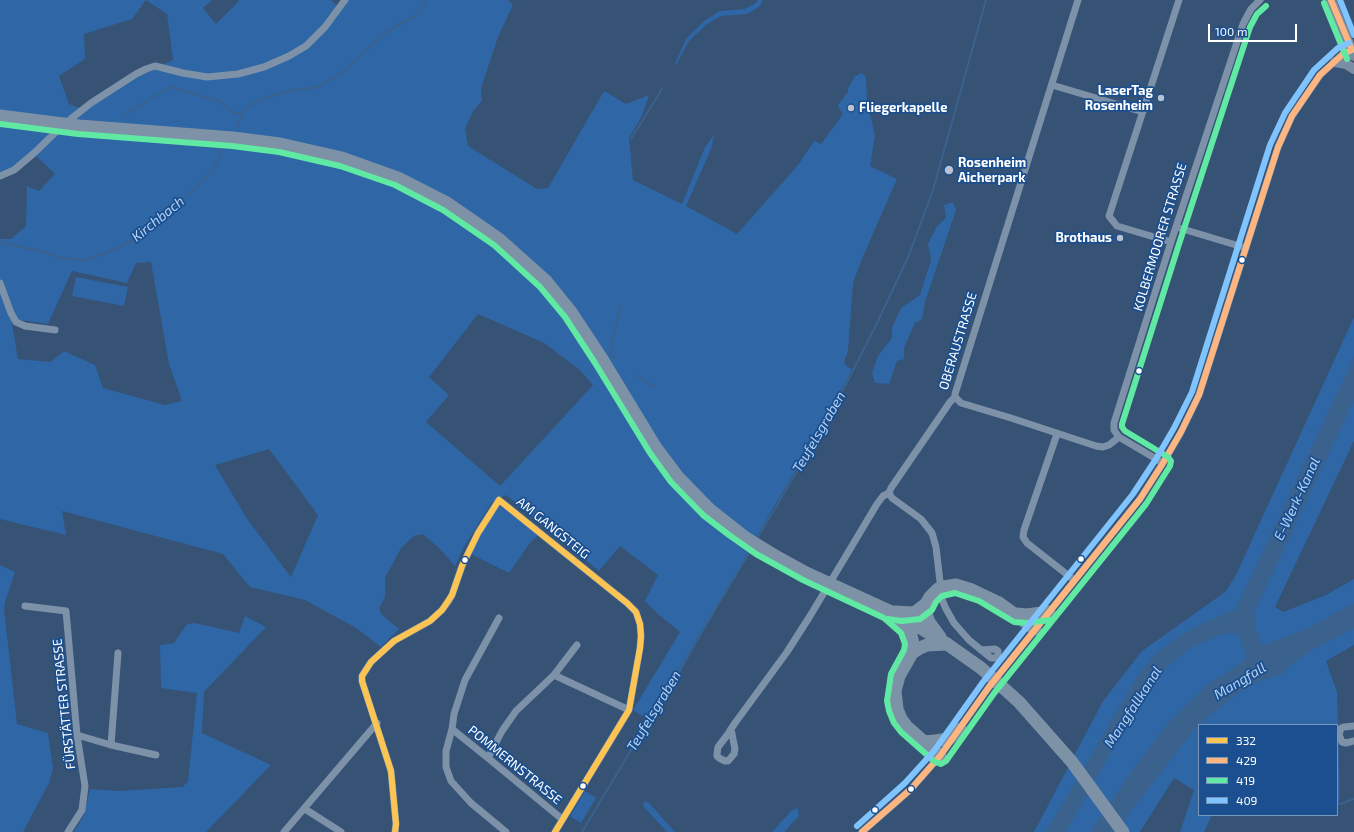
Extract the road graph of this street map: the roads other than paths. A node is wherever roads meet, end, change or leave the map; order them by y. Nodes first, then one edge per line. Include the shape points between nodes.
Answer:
1 (345, 0) edge
2 (1078, 0) edge
3 (1179, 0) edge
4 (1260, 0) edge
5 (1331, 0) edge
6 (1353, 52) edge
7 (1335, 62) junction
8 (1354, 69) edge
9 (1052, 85) junction
10 (1143, 112) junction
11 (0, 116) edge
12 (0, 176) edge
13 (1176, 227) junction
14 (1171, 242) junction
15 (1246, 248) junction
16 (0, 283) edge
17 (55, 330) dead end
18 (955, 397) junction
19 (1057, 434) junction
20 (1119, 437) junction
21 (1163, 463) junction
22 (890, 493) junction
23 (1074, 580) junction
24 (926, 604) junction
25 (25, 606) dead end
26 (889, 611) junction
27 (1050, 612) junction
28 (1016, 614) junction
29 (499, 618) dead end
30 (1035, 629) junction
31 (947, 644) junction
32 (577, 645) dead end
33 (981, 650) dead end
34 (912, 653) junction
35 (118, 654) dead end
36 (554, 675) junction
37 (629, 710) junction
38 (377, 723) junction
39 (1354, 726) edge
40 (452, 729) junction
41 (731, 729) dead end
42 (960, 729) junction
43 (77, 735) junction
44 (1354, 741) edge
45 (923, 742) junction
46 (111, 745) junction
47 (156, 755) dead end
48 (940, 756) junction
49 (488, 758) junction
50 (304, 810) junction
51 (562, 819) junction
52 (68, 832) edge
53 (284, 832) edge
54 (341, 832) edge
55 (395, 832) edge
56 (506, 832) edge
57 (555, 832) edge
58 (862, 832) edge
59 (1122, 832) edge

1 - 12 street, bridge via 325,27 306,46 264,67 238,74 207,77 155,66 136,74 72,118 14,170
2 - 9 street, OBERAUSTRASSE
3 - 10 street
4 - 13 street, KOLBERMOORER STRASSE via 1251,9 1243,24
5 - 6 main road
6 - 7 street via 1343,54
7 - 8 main road
7 - 15 street via 1320,75 1286,128 1271,165
9 - 10 street
9 - 18 street, OBERAUSTRASSE
10 - 14 street via 1109,216 1117,226
11 - 26 highway, bridge via 79,126 280,144 342,158 398,178 447,203 505,243 546,281 571,312 602,359 656,448 677,476 709,509 746,538 777,557
13 - 14 street, KOLBERMOORER STRASSE
13 - 15 street
14 - 20 street, KOLBERMOORER STRASSE via 1114,423 1114,430
15 - 21 street via 1199,395
16 - 17 street via 16,322 25,326
18 - 19 street via 961,403
18 - 22 street, OBERAUSTRASSE
19 - 20 street via 1103,447
19 - 23 street via 1023,537 1026,543
20 - 21 street
21 - 23 street via 1140,499
22 - 33 street via 892,498 921,519 932,533 945,607 961,632
22 - 41 street, OBERAUSTRASSE via 883,496 877,504 798,635
23 - 27 street
24 - 26 highway via 912,613
24 - 28 highway, bridge via 938,589 956,586 972,590
24 - 31 highway via 929,622
25 - 43 street, FÜRSTÄTTER STRASSE via 66,611
26 - 31 highway
26 - 34 highway via 911,635
27 - 28 highway
27 - 30 street
28 - 30 highway
29 - 40 street via 465,680
30 - 42 street
31 - 34 highway via 927,645
31 - 59 highway, bridge via 981,668 1019,702 1072,762
32 - 36 street
34 - 45 highway via 899,676 895,691 897,709 907,727
35 - 46 street
36 - 37 street
36 - 49 street via 516,711
37 - 38 street, AM GANGSTEIG via 641,636 636,612 499,500 478,533 452,595 442,610 430,621 394,641 363,672 362,681
37 - 51 street
38 - 50 street
38 - 55 street via 391,771
39 - 44 street via 1344,726 1339,735 1342,742
40 - 49 street, POMMERNSTRASSE
40 - 56 street via 446,751 446,766 451,781 471,803
42 - 45 highway via 949,739
42 - 48 street
43 - 46 street
43 - 52 street, FÜRSTÄTTER STRASSE via 86,786 85,797 82,810
45 - 48 highway
46 - 47 street
48 - 58 street via 911,789
49 - 51 street, POMMERNSTRASSE
50 - 53 street
50 - 54 street
51 - 57 street

